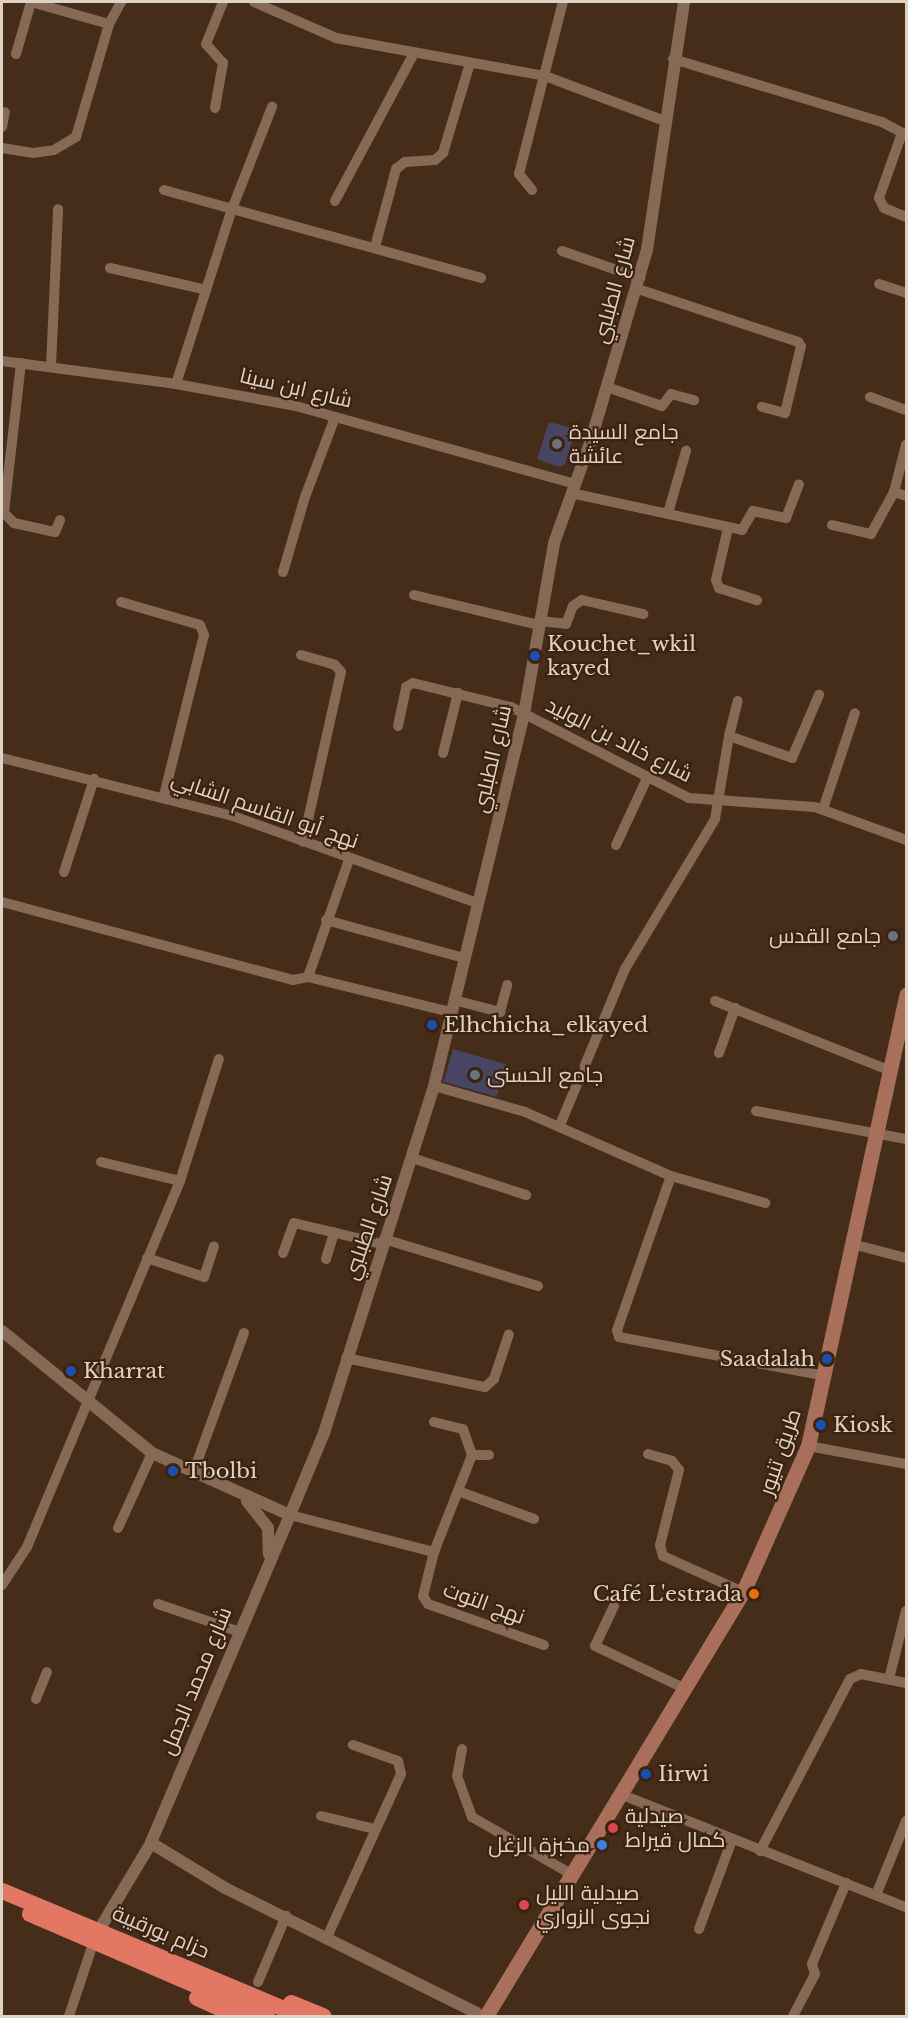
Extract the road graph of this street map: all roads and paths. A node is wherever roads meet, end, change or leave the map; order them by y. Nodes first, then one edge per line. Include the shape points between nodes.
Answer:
1 (31, 2) edge
2 (121, 2) edge
3 (223, 2) edge
4 (254, 2) edge
5 (563, 2) edge
6 (684, 2) edge
7 (109, 24) junction
8 (16, 54) dead end
9 (413, 55) junction
10 (673, 59) junction
11 (470, 63) junction
12 (545, 76) junction
13 (272, 107) dead end
14 (215, 108) dead end
15 (6, 112) dead end
16 (665, 121) junction
17 (2, 127) edge
18 (904, 134) edge
19 (2, 148) edge
20 (164, 190) dead end
21 (532, 190) dead end
22 (335, 201) dead end
23 (58, 209) dead end
24 (232, 209) junction
25 (906, 217) edge
26 (375, 247) junction
27 (562, 251) dead end
28 (110, 268) dead end
29 (481, 278) dead end
30 (639, 283) junction
31 (879, 284) dead end
32 (207, 290) junction
33 (906, 293) edge
34 (2, 361) edge
35 (21, 363) junction
36 (51, 366) junction
37 (176, 384) junction
38 (607, 387) junction
39 (870, 397) dead end
40 (694, 400) dead end
41 (762, 407) dead end
42 (906, 410) edge
43 (335, 417) junction
44 (906, 445) edge
45 (686, 451) dead end
46 (799, 484) dead end
47 (573, 489) junction
48 (894, 492) junction
49 (906, 496) edge
50 (668, 513) junction
51 (3, 514) edge
52 (60, 520) dead end
53 (832, 525) dead end
54 (728, 528) junction
55 (283, 572) dead end
56 (414, 596) dead end
57 (758, 600) dead end
58 (121, 602) dead end
59 (643, 614) dead end
60 (539, 623) junction
61 (301, 655) dead end
62 (458, 693) junction
63 (819, 695) dead end
64 (738, 701) dead end
65 (855, 713) dead end
66 (524, 714) junction
67 (398, 726) dead end
68 (729, 736) junction
69 (443, 753) dead end
70 (2, 758) edge
71 (648, 776) junction
72 (94, 779) junction
73 (164, 795) junction
74 (716, 800) junction
75 (823, 809) junction
76 (906, 840) edge
77 (303, 842) junction
78 (616, 845) dead end
79 (349, 860) junction
80 (64, 872) dead end
81 (2, 902) edge
82 (478, 903) junction
83 (326, 920) junction
84 (464, 958) junction
85 (308, 977) junction
86 (507, 985) dead end
87 (906, 995) edge
88 (715, 1001) dead end
89 (453, 1006) junction
90 (735, 1008) junction
91 (719, 1053) dead end
92 (219, 1059) dead end
93 (891, 1071) junction
94 (434, 1086) junction
95 (756, 1111) dead end
96 (560, 1125) junction
97 (879, 1133) junction
98 (906, 1139) edge
99 (412, 1158) junction
100 (101, 1162) dead end
101 (671, 1176) junction
102 (180, 1181) junction
103 (526, 1195) dead end
104 (765, 1203) dead end
105 (333, 1232) junction
106 (383, 1241) junction
107 (856, 1245) junction
108 (214, 1247) dead end
109 (283, 1253) dead end
110 (147, 1258) junction
111 (906, 1258) edge
112 (326, 1259) dead end
113 (538, 1286) dead end
114 (2, 1331) edge
115 (244, 1333) dead end
116 (509, 1334) dead end
117 (346, 1358) junction
118 (826, 1376) junction
119 (86, 1399) junction
120 (434, 1422) dead end
121 (808, 1446) junction
122 (152, 1453) junction
123 (648, 1454) dead end
124 (472, 1455) junction
125 (489, 1455) dead end
126 (906, 1464) edge
127 (193, 1473) junction
128 (458, 1491) junction
129 (242, 1496) junction
130 (290, 1515) junction
131 (534, 1519) dead end
132 (118, 1528) dead end
133 (434, 1552) junction
134 (268, 1563) junction
135 (2, 1585) edge
136 (743, 1592) junction
137 (158, 1604) dead end
138 (614, 1606) dead end
139 (906, 1611) edge
140 (237, 1631) junction
141 (544, 1646) dead end
142 (46, 1672) dead end
143 (889, 1679) junction
144 (906, 1683) edge
145 (686, 1689) junction
146 (36, 1699) dead end
147 (353, 1745) dead end
148 (462, 1749) dead end
149 (620, 1794) junction
150 (321, 1816) dead end
151 (906, 1821) edge
152 (375, 1829) junction
153 (732, 1840) junction
154 (151, 1843) junction
155 (760, 1851) junction
156 (571, 1874) junction
157 (846, 1883) junction
158 (2, 1891) edge
159 (876, 1894) junction
160 (2, 1903) edge
161 (906, 1907) edge
162 (286, 1916) junction
163 (699, 1929) dead end
164 (97, 1935) junction
165 (328, 1935) junction
166 (258, 1982) dead end
167 (273, 2012) edge
168 (479, 2015) edge
169 (69, 2016) edge
170 (237, 2016) edge
171 (301, 2016) edge
172 (323, 2016) edge
173 (793, 2016) edge

1 - 7 street
1 - 8 street
2 - 7 street
3 - 14 street via 206,44 223,63
4 - 9 street via 336,38
5 - 12 street
6 - 10 street, شارع الطبلبي
7 - 19 street via 76,137 54,150 33,153
9 - 11 street
9 - 22 street
10 - 16 street, شارع الطبلبي
10 - 18 street via 882,122
11 - 12 street
11 - 26 street via 442,153 396,169
12 - 16 street
12 - 21 street via 519,174
13 - 24 street
15 - 17 street
16 - 30 street, شارع الطبلبي
18 - 25 street via 879,198 884,208
20 - 24 street
23 - 36 street
24 - 26 street via 320,237
24 - 32 street
26 - 29 street
27 - 30 street
28 - 32 street
30 - 38 street, شارع الطبلبي
30 - 41 street via 798,342 801,346 784,413
31 - 33 street
32 - 37 street
34 - 35 street, شارع ابن سينا
35 - 36 street, شارع ابن سينا
35 - 51 street
36 - 37 street, شارع ابن سينا
37 - 43 street, شارع ابن سينا
38 - 40 street via 662,406 671,394
38 - 47 street, شارع الطبلبي
39 - 42 street
43 - 47 street, شارع ابن سينا
43 - 55 street via 304,496
44 - 48 street
45 - 50 street
46 - 54 street via 786,518 753,511 742,530
47 - 50 street, شارع ابن سينا
47 - 60 street, شارع الطبلبي via 554,543
48 - 49 street
48 - 53 street via 871,534
50 - 54 street, شارع ابن سينا
51 - 52 street via 14,523 55,532
54 - 57 street via 716,580 719,588
56 - 60 street
58 - 73 street via 200,625 204,635
59 - 60 street via 582,600 573,606 566,624
60 - 66 street, شارع الطبلبي
61 - 77 street via 335,665 341,672
62 - 66 street, شارع خالد بن الوليد
62 - 67 street, شارع خالد بن الوليد via 408,684
62 - 69 street
63 - 68 street via 792,758
64 - 68 street
65 - 75 street
66 - 71 street, شارع خالد بن الوليد
66 - 82 street, شارع الطبلبي
68 - 74 street
70 - 72 street, نهج أبو القاسم الشابي
71 - 74 street, شارع خالد بن الوليد via 689,798
71 - 78 street
72 - 73 street, نهج أبو القاسم الشابي
72 - 80 street
73 - 77 street, نهج أبو القاسم الشابي
74 - 75 street, شارع خالد بن الوليد
74 - 96 street via 710,831 625,969 604,1012
75 - 76 street, شارع خالد بن الوليد
77 - 79 street, نهج أبو القاسم الشابي
79 - 82 street, نهج أبو القاسم الشابي
79 - 83 street
81 - 85 street via 293,980
82 - 84 street, شارع الطبلبي
83 - 84 street
83 - 85 street
84 - 89 street, شارع الطبلبي
85 - 89 street
86 - 89 street via 500,1012
87 - 93 main road, طريق تنيور
88 - 90 street
89 - 94 street, شارع الطبلبي
90 - 91 street
90 - 93 street
92 - 102 street
93 - 97 main road, طريق تنيور
94 - 96 street
94 - 99 street, شارع الطبلبي
95 - 97 street
96 - 101 street
97 - 98 street
97 - 107 main road, طريق تنيور
99 - 103 street
99 - 106 street, شارع الطبلبي
100 - 102 street
101 - 104 street
101 - 118 street via 616,1330 619,1337
102 - 110 street
105 - 106 street
105 - 109 street via 294,1223
105 - 112 street
106 - 113 street
106 - 117 street, شارع الطبلبي
107 - 111 street
107 - 118 main road, طريق تنيور
108 - 110 street via 204,1277
110 - 119 street
114 - 119 street
115 - 127 street
116 - 117 street via 494,1379 485,1387
117 - 130 street, شارع الطبلبي via 324,1433
118 - 121 main road, طريق تنيور
119 - 122 street
119 - 135 street via 26,1548
120 - 124 street via 463,1429
121 - 126 street
121 - 136 main road, طريق تنيور
122 - 127 street
122 - 132 street
123 - 136 street via 672,1461 679,1470 660,1545 663,1556
124 - 125 street
124 - 128 street, نهج التوت
127 - 129 street
128 - 131 street
128 - 133 street, نهج التوت
129 - 130 street
129 - 134 street via 268,1528
130 - 133 street, نهج التوت
130 - 134 street, شارع محمد الجمل
133 - 141 street, نهج التوت via 423,1596 428,1604
134 - 140 street, شارع محمد الجمل
136 - 145 main road, طريق تنيور
137 - 140 street
138 - 145 street via 595,1646
139 - 143 street
140 - 154 street, شارع محمد الجمل
142 - 146 street
143 - 144 street
143 - 155 street via 861,1674 850,1679
145 - 149 main road, طريق تنيور
147 - 152 street via 398,1761 401,1774
148 - 156 street via 457,1776 472,1816
149 - 153 street
149 - 156 main road, طريق تنيور
150 - 152 street
151 - 159 street
152 - 165 street
153 - 155 street
153 - 163 street
154 - 162 street via 198,1873
154 - 164 street, شارع محمد الجمل
155 - 157 street
156 - 168 main road, طريق تنيور via 548,1900
157 - 159 street
157 - 173 street via 812,1964 815,1974
158 - 164 highway, حزام بورقيبة
159 - 161 street
160 - 164 highway, حزام بورقيبة
162 - 165 street
162 - 166 street
164 - 167 highway, حزام بورقيبة
164 - 169 street
164 - 170 highway via 141,1972
164 - 172 highway via 142,1940
165 - 168 street
167 - 171 highway, حزام بورقيبة

